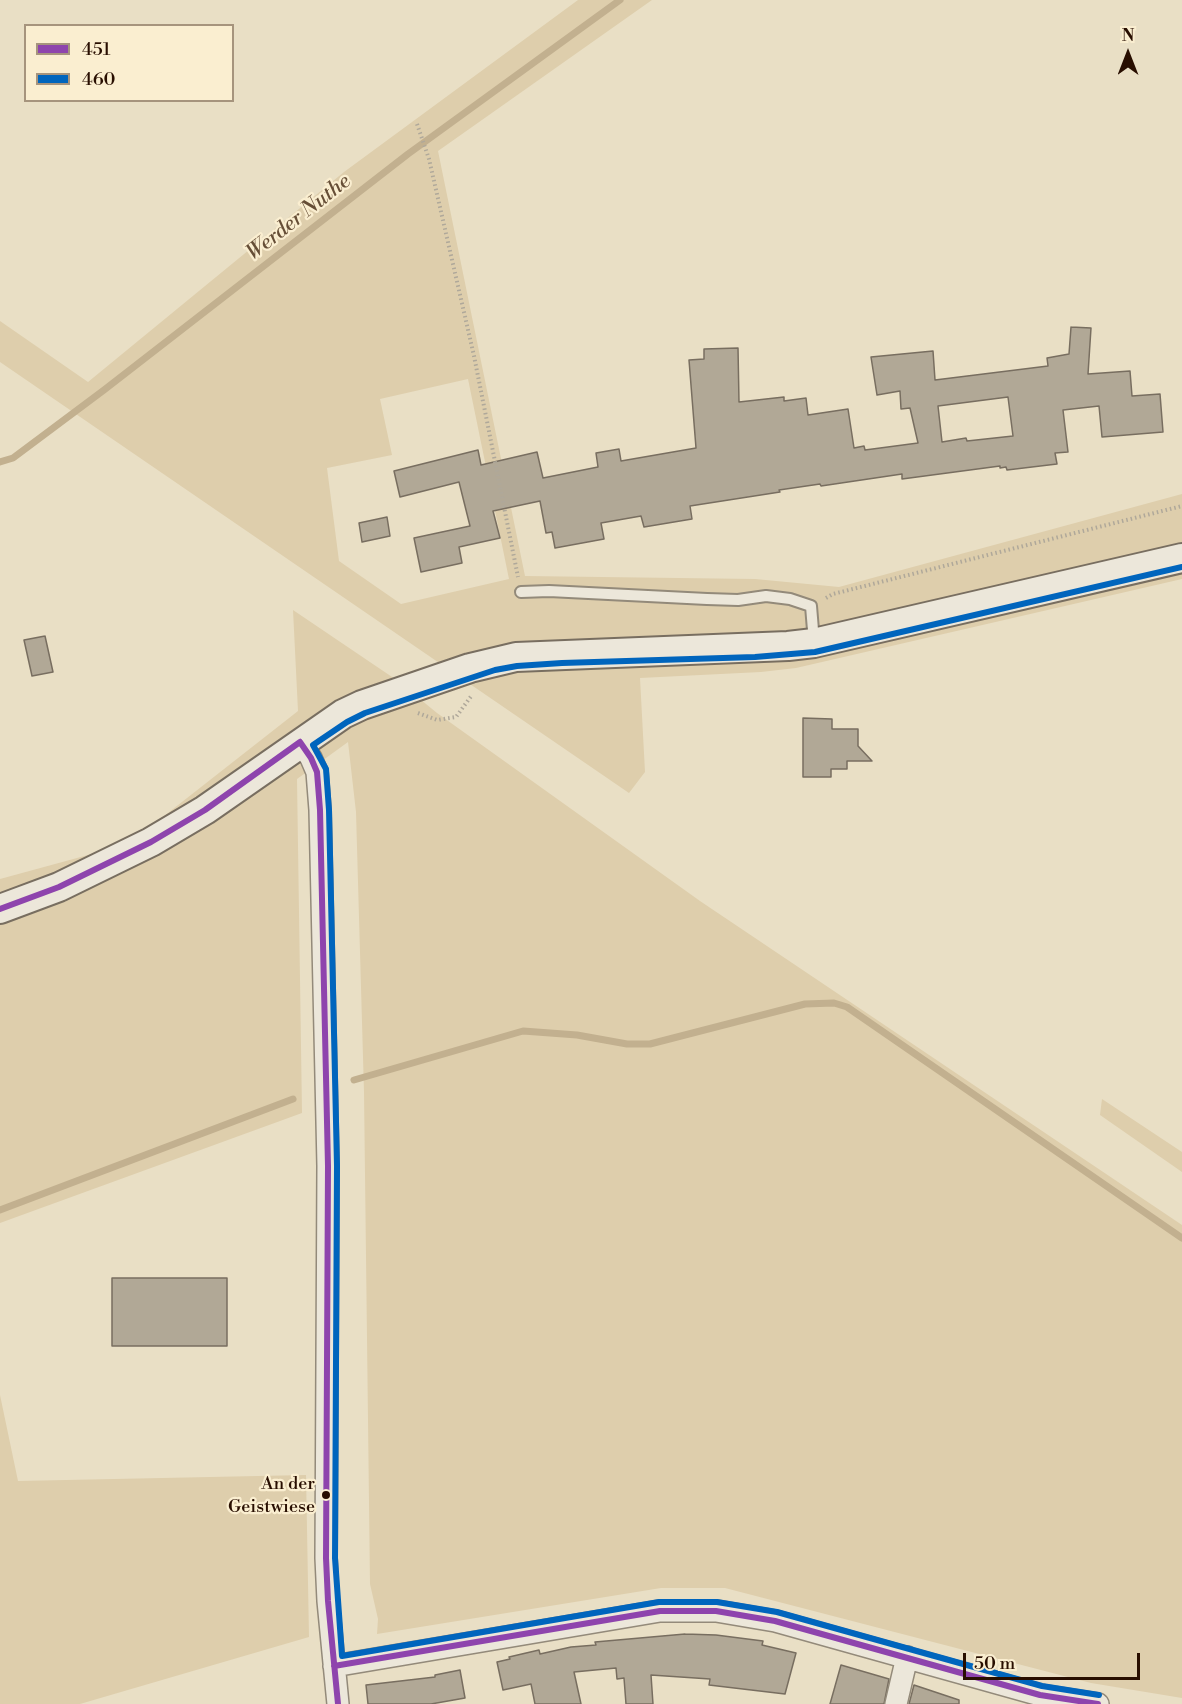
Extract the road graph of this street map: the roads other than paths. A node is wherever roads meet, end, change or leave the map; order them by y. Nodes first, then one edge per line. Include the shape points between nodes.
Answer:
1 (1182, 558) edge
2 (521, 592) road end
3 (814, 643) junction
4 (300, 742) junction
5 (0, 909) edge
6 (907, 1657) junction
7 (334, 1666) junction
8 (339, 1704) edge
9 (896, 1704) edge
10 (1098, 1704) edge

1 - 3 main road
2 - 3 lane via 790,599 811,606
3 - 4 main road via 562,654 493,661 362,705
4 - 5 main road via 181,824 102,867
4 - 7 street via 317,772 320,810 328,1166 326,1558
6 - 7 street via 775,1621 716,1611 660,1611
6 - 9 street
6 - 10 street via 1040,1695
7 - 8 street

